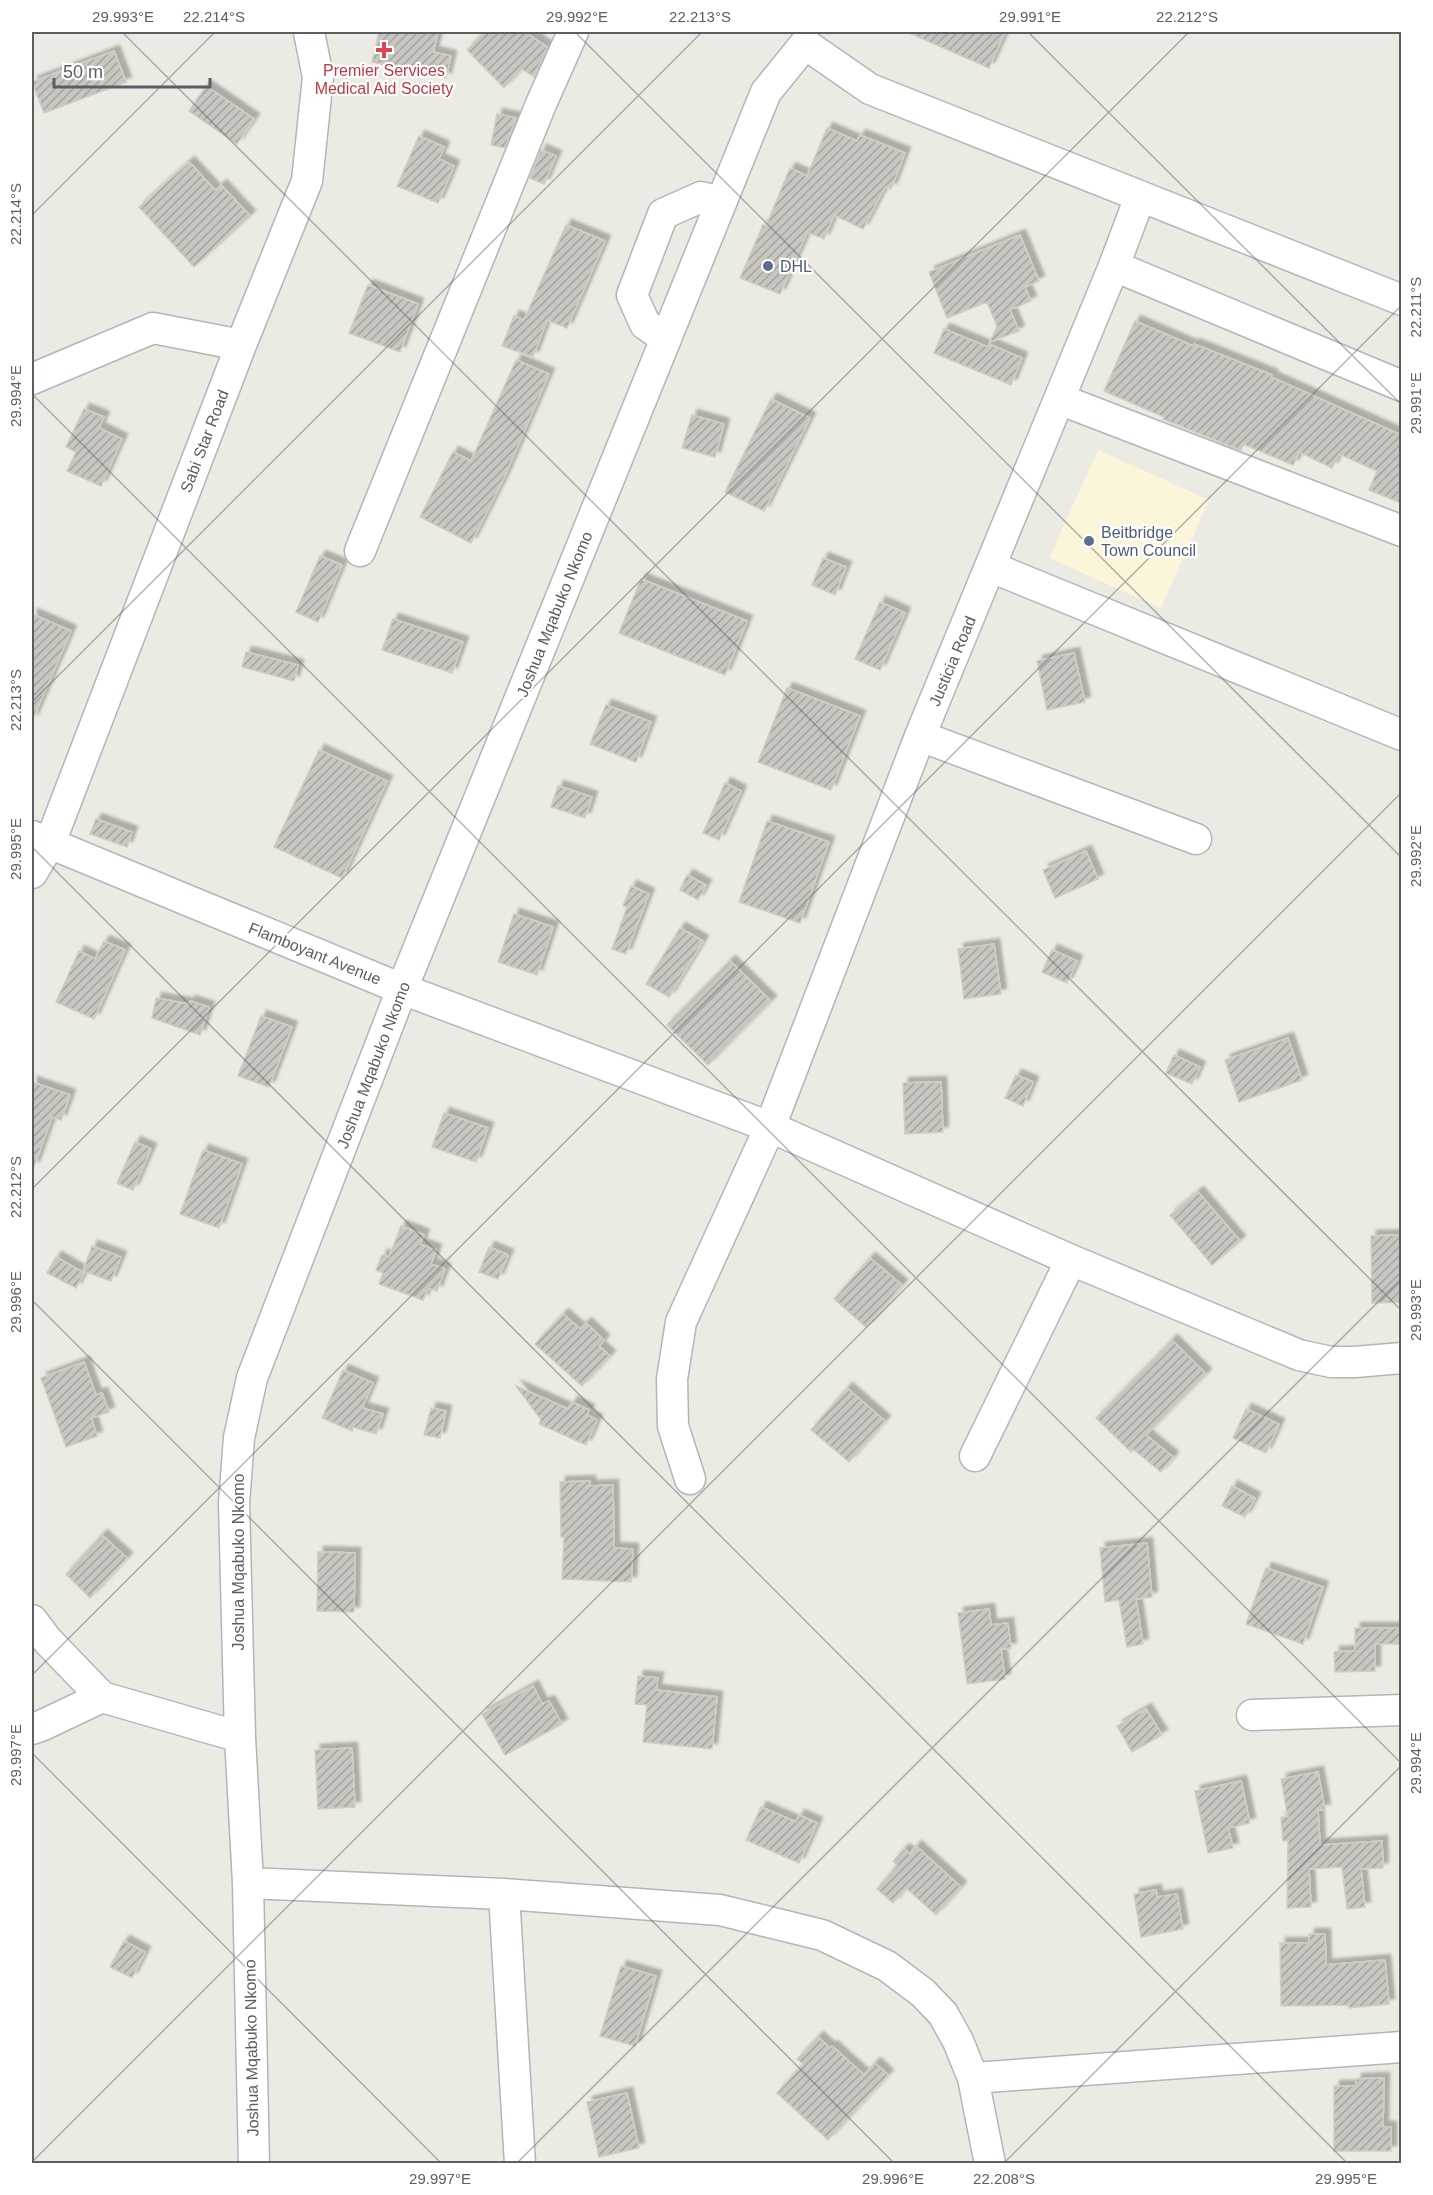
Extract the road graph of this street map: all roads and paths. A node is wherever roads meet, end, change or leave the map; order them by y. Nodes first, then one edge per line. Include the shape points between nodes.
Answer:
1 (309, 32) edge
2 (573, 32) edge
3 (803, 38) edge
4 (1140, 197) junction
5 (721, 202) junction
6 (1114, 266) junction
7 (1401, 300) edge
8 (666, 339) junction
9 (241, 345) junction
10 (32, 380) edge
11 (1401, 386) edge
12 (1059, 399) junction
13 (1401, 531) edge
14 (360, 551) dead end
15 (991, 567) junction
16 (1401, 735) edge
17 (920, 736) junction
18 (1196, 839) dead end
19 (41, 840) edge
20 (32, 873) edge
21 (402, 989) junction
22 (770, 1127) junction
23 (1071, 1260) junction
24 (1401, 1358) edge
25 (975, 1456) dead end
26 (690, 1479) dead end
27 (32, 1620) edge
28 (102, 1697) junction
29 (1401, 1710) edge
30 (1252, 1715) dead end
31 (32, 1729) edge
32 (240, 1737) junction
33 (248, 1883) junction
34 (504, 1894) junction
35 (1401, 2047) edge
36 (973, 2078) junction
37 (254, 2163) edge
38 (520, 2163) edge
39 (990, 2163) edge

1 - 9 street, Sabi Star Road via 318,76 307,181
2 - 14 street
3 - 4 street via 870,89
3 - 5 street, Joshua Mqabuko Nkomo via 766,92
4 - 6 street, Justicia Road
4 - 7 street
5 - 8 street, Joshua Mqabuko Nkomo
5 - 8 street via 701,197 663,214 632,295 645,324
6 - 11 street
6 - 12 street, Justicia Road
8 - 21 street, Joshua Mqabuko Nkomo
9 - 10 street via 153,328
9 - 19 street, Sabi Star Road
12 - 13 street
12 - 15 street, Justicia Road
15 - 16 street
15 - 17 street, Justicia Road
17 - 18 street
17 - 22 street, Justicia Road
19 - 20 street, Sabi Star Road
19 - 21 street, Flamboyant Avenue
21 - 22 street, Flamboyant Avenue
21 - 32 street, Joshua Mqabuko Nkomo via 252,1378 239,1438 234,1503
22 - 23 street, Flamboyant Avenue
22 - 26 street, Justicia Road via 681,1322 672,1379 673,1426
23 - 24 street, Flamboyant Avenue via 1299,1355 1331,1362
23 - 25 street
27 - 28 street via 47,1641
28 - 31 street
28 - 32 street
29 - 30 street
32 - 33 street, Joshua Mqabuko Nkomo
33 - 34 street
33 - 37 street, Joshua Mqabuko Nkomo
34 - 36 street via 720,1910 822,1935 887,1966 923,1993 943,2014
34 - 38 street
35 - 36 street
36 - 39 street

